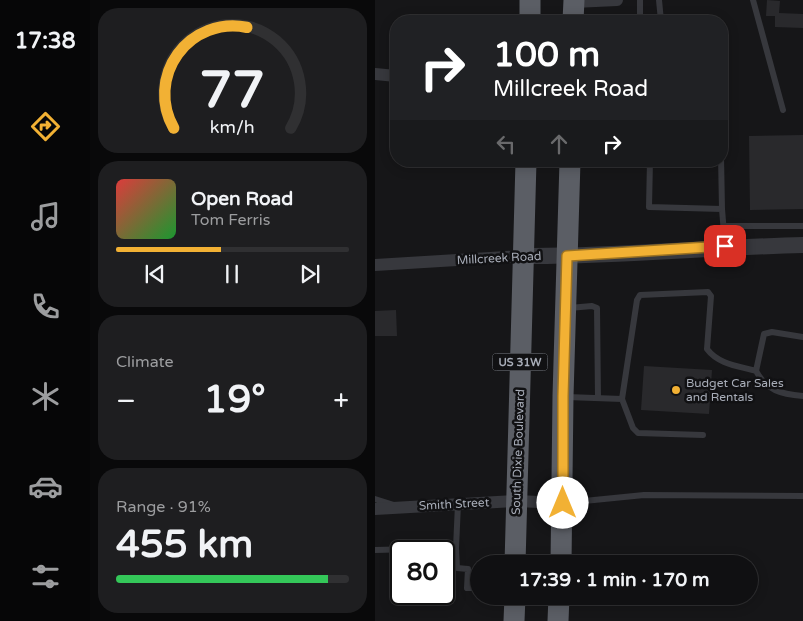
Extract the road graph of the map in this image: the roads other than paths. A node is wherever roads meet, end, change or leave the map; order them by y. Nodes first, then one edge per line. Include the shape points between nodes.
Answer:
1 (531, 0) edge
2 (617, 0) edge
3 (640, 0) edge
4 (659, 0) edge
5 (753, 0) edge
6 (574, 8) edge
7 (530, 15) edge
8 (640, 15) edge
9 (660, 15) edge
10 (375, 74) edge
11 (390, 75) edge
12 (783, 110) dead end
13 (526, 167) edge
14 (570, 167) edge
15 (650, 167) edge
16 (721, 167) edge
17 (722, 209) junction
18 (723, 226) junction
19 (803, 226) edge
20 (803, 245) edge
21 (725, 246) junction
22 (523, 256) junction
23 (567, 256) junction
24 (375, 265) edge
25 (565, 308) junction
26 (803, 337) edge
27 (756, 371) junction
28 (563, 396) junction
29 (803, 396) edge
30 (598, 398) junction
31 (621, 399) junction
32 (703, 435) dead end
33 (803, 496) edge
34 (375, 499) edge
35 (516, 501) junction
36 (563, 503) junction
37 (458, 504) junction
38 (402, 507) junction
39 (375, 509) edge
40 (456, 548) junction
41 (375, 550) edge
42 (515, 555) edge
43 (561, 555) edge
44 (470, 588) edge
45 (515, 605) edge
46 (559, 605) edge
47 (514, 621) edge
48 (559, 621) edge

1 - 7 highway
2 - 6 street
3 - 8 lane
4 - 9 lane
5 - 12 lane
10 - 11 street
13 - 22 highway, South Dixie Boulevard / US 31W
14 - 23 highway, US 31W
15 - 17 lane via 649,207
16 - 17 lane
17 - 18 lane
18 - 19 lane
18 - 21 lane
20 - 21 street, Millcreek Road
21 - 23 street, Millcreek Road
22 - 23 street, Millcreek Road
22 - 24 street, Millcreek Road
22 - 35 highway, South Dixie Boulevard / US 31W
23 - 25 highway, US 31W
25 - 28 highway, US 31W
25 - 30 lane via 597,308
26 - 27 lane via 772,332 764,334
27 - 29 lane via 762,382 781,394
27 - 31 lane via 726,363 712,356 707,349 711,296 708,292 640,295
28 - 30 lane
28 - 36 highway, US 31W
30 - 31 lane
31 - 32 lane via 638,433
33 - 36 lane via 644,495
34 - 38 lane
35 - 36 street, Smith Street
35 - 37 street, Smith Street
35 - 42 highway, South Dixie Boulevard / US 31W
36 - 43 highway, US 31W
37 - 38 street, Smith Street
37 - 40 lane
38 - 39 street, Smith Street
40 - 41 lane
40 - 44 lane via 457,568 468,569 467,588
45 - 47 highway
46 - 48 highway

